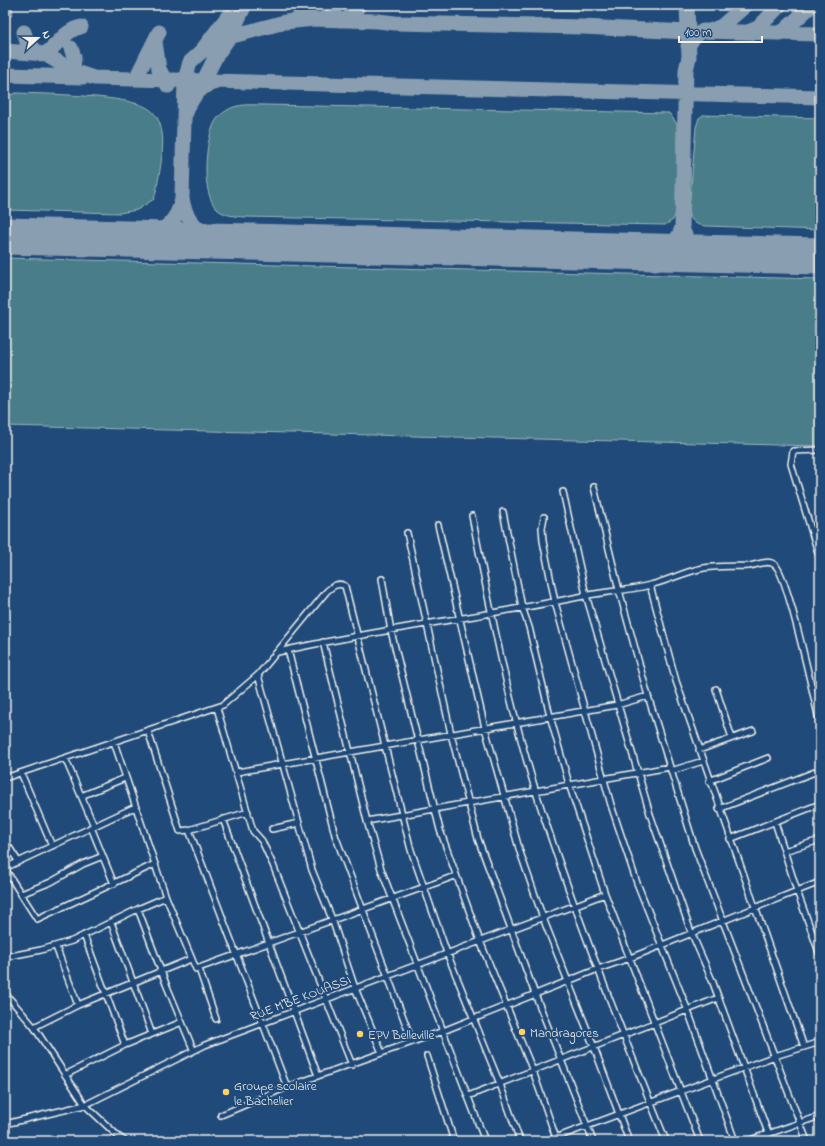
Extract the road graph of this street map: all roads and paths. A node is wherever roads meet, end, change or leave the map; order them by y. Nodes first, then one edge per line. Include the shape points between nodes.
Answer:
1 (820, 450) edge
2 (594, 487) dead end
3 (562, 492) dead end
4 (503, 512) dead end
5 (472, 516) dead end
6 (544, 517) dead end
7 (438, 524) dead end
8 (407, 533) dead end
9 (820, 559) edge
10 (382, 579) dead end
11 (650, 585) junction
12 (619, 590) junction
13 (586, 595) junction
14 (555, 602) junction
15 (522, 607) junction
16 (492, 613) junction
17 (460, 619) junction
18 (426, 625) junction
19 (391, 631) junction
20 (357, 635) junction
21 (324, 642) junction
22 (288, 650) junction
23 (278, 652) junction
24 (258, 674) junction
25 (716, 689) dead end
26 (648, 696) junction
27 (617, 705) junction
28 (218, 708) junction
29 (584, 709) junction
30 (550, 716) junction
31 (517, 722) junction
32 (820, 724) edge
33 (485, 728) junction
34 (148, 731) junction
35 (753, 731) dead end
36 (450, 734) junction
37 (732, 738) junction
38 (418, 739) junction
39 (114, 742) junction
40 (383, 745) junction
41 (699, 750) junction
42 (350, 752) junction
43 (316, 757) junction
44 (65, 758) junction
45 (768, 758) dead end
46 (703, 761) junction
47 (284, 763) junction
48 (671, 769) junction
49 (820, 770) edge
50 (237, 772) junction
51 (21, 773) junction
52 (638, 773) junction
53 (5, 778) edge
54 (126, 778) junction
55 (603, 779) junction
56 (710, 781) junction
57 (569, 784) junction
58 (537, 790) junction
59 (81, 796) junction
60 (504, 797) junction
61 (468, 803) junction
62 (820, 804) edge
63 (135, 807) junction
64 (719, 809) junction
65 (434, 810) junction
66 (248, 812) junction
67 (402, 816) junction
68 (223, 819) junction
69 (367, 821) junction
70 (775, 822) junction
71 (299, 823) junction
72 (93, 826) junction
73 (272, 829) dead end
74 (189, 830) junction
75 (730, 839) junction
76 (820, 840) edge
77 (5, 841) edge
78 (52, 846) junction
79 (784, 851) junction
80 (103, 856) junction
81 (18, 862) junction
82 (155, 864) junction
83 (5, 868) edge
84 (455, 876) junction
85 (820, 882) edge
86 (114, 884) junction
87 (424, 887) junction
88 (797, 891) junction
89 (21, 894) junction
90 (605, 894) junction
91 (166, 898) junction
92 (392, 898) junction
93 (575, 906) junction
94 (755, 908) junction
95 (138, 909) junction
96 (362, 909) junction
97 (543, 918) junction
98 (332, 919) junction
99 (724, 920) junction
100 (111, 922) junction
101 (511, 929) junction
102 (299, 932) junction
103 (692, 932) junction
104 (84, 935) junction
105 (480, 941) junction
106 (269, 944) junction
107 (56, 946) junction
108 (661, 946) junction
109 (447, 953) junction
110 (238, 955) junction
111 (820, 955) edge
112 (5, 957) edge
113 (630, 958) junction
114 (191, 959) junction
115 (417, 965) junction
116 (198, 969) junction
117 (598, 969) junction
118 (161, 970) junction
119 (387, 977) junction
120 (134, 981) junction
121 (568, 981) junction
122 (355, 988) junction
123 (5, 992) edge
124 (104, 994) junction
125 (535, 994) junction
126 (718, 998) junction
127 (325, 999) junction
128 (507, 1005) junction
129 (78, 1006) junction
130 (294, 1011) junction
131 (688, 1011) junction
132 (474, 1018) junction
133 (216, 1019) dead end
134 (182, 1022) junction
135 (263, 1023) junction
136 (656, 1023) junction
137 (34, 1027) junction
138 (443, 1031) junction
139 (152, 1034) junction
140 (624, 1036) junction
141 (412, 1041) junction
142 (820, 1042) edge
143 (125, 1045) junction
144 (594, 1047) junction
145 (804, 1047) junction
146 (193, 1049) junction
147 (382, 1053) junction
148 (427, 1056) dead end
149 (775, 1056) junction
150 (561, 1060) junction
151 (352, 1065) junction
152 (745, 1068) junction
153 (532, 1071) junction
154 (65, 1075) junction
155 (318, 1076) junction
156 (712, 1080) junction
157 (500, 1084) junction
158 (287, 1087) junction
159 (682, 1091) junction
160 (468, 1096) junction
161 (650, 1102) junction
162 (85, 1104) junction
163 (619, 1114) junction
164 (221, 1115) dead end
165 (820, 1116) edge
166 (799, 1123) junction
167 (5, 1124) edge
168 (587, 1126) junction
169 (114, 1132) junction
170 (768, 1133) junction
171 (557, 1139) edge
172 (483, 1140) edge
173 (116, 1141) edge
174 (125, 1141) edge
175 (454, 1141) edge
176 (520, 1141) edge
177 (547, 1141) edge
178 (593, 1141) edge
179 (629, 1141) edge
180 (666, 1141) edge
181 (700, 1141) edge
182 (735, 1141) edge
183 (747, 1141) edge
184 (771, 1141) edge
185 (806, 1141) edge

1 - 9 street via 793,451 791,455
2 - 12 street
3 - 13 street
4 - 15 street
5 - 16 street
6 - 14 street via 543,541
7 - 17 street
8 - 18 street
10 - 19 street
11 - 12 street
11 - 32 street via 699,569 720,566 747,566 767,562 779,568 792,606
11 - 41 street via 676,681
12 - 13 street
12 - 26 street
13 - 14 street
13 - 27 street
14 - 15 street
14 - 29 street
15 - 16 street
15 - 30 street
16 - 17 street
16 - 31 street
17 - 18 street
17 - 33 street
18 - 19 street
18 - 36 street
19 - 20 street
19 - 38 street
20 - 21 street
20 - 23 street via 348,592 345,586 336,584 327,591
20 - 40 street
21 - 22 street
21 - 42 street
22 - 23 street
22 - 43 street
23 - 24 street
24 - 28 street
24 - 47 street
25 - 37 street
26 - 27 street
26 - 48 street
27 - 29 street
27 - 52 street
28 - 34 street
28 - 50 street
29 - 30 street
29 - 55 street
30 - 31 street
30 - 57 street
31 - 33 street
31 - 58 street
33 - 36 street
33 - 60 street
34 - 39 street
34 - 74 street via 179,829
35 - 37 street
36 - 38 street
36 - 61 street
37 - 41 street
38 - 40 street
38 - 65 street
39 - 44 street
39 - 54 street
40 - 42 street
40 - 67 street
41 - 46 street
42 - 43 street
42 - 69 street
43 - 47 street
43 - 96 street via 336,836
44 - 51 street
44 - 59 street
45 - 56 street
46 - 48 street
46 - 56 street
47 - 50 street
47 - 71 street
48 - 52 street
48 - 99 street via 695,848
49 - 64 street
50 - 66 street
51 - 53 street
51 - 78 street
52 - 55 street
52 - 103 street via 663,853
54 - 59 street
54 - 63 street
55 - 57 street
55 - 108 street via 619,834
56 - 64 street
57 - 58 street
57 - 90 street
58 - 60 street
58 - 93 street
59 - 72 street
60 - 61 street
60 - 97 street
61 - 65 street
61 - 101 street via 478,839
62 - 70 street
63 - 72 street
63 - 82 street
64 - 75 street
65 - 67 street
65 - 84 street
66 - 68 street
66 - 102 street via 254,834 262,841
67 - 69 street
67 - 87 street
68 - 74 street
68 - 106 street
69 - 92 street
70 - 75 street
70 - 79 street
71 - 73 street
71 - 98 street via 312,870
72 - 78 street
72 - 80 street
74 - 110 street
75 - 94 street
76 - 79 street
77 - 81 street
78 - 81 street
79 - 88 street
80 - 86 street
80 - 89 street
81 - 83 street
82 - 86 street
82 - 91 street
83 - 89 street
84 - 87 street
84 - 105 street
85 - 88 street
86 - 89 street via 37,919
87 - 92 street
87 - 109 street
88 - 94 street
88 - 111 street
90 - 93 street, RUE M'BE KOUASSI
90 - 113 street
91 - 95 street
91 - 114 street
92 - 96 street
92 - 115 street
93 - 97 street, RUE M'BE KOUASSI
93 - 117 street
94 - 99 street
94 - 145 street
95 - 100 street
95 - 118 street
96 - 98 street
96 - 119 street
97 - 101 street, RUE M'BE KOUASSI
97 - 121 street
98 - 102 street
98 - 122 street
99 - 103 street
99 - 149 street
100 - 104 street
100 - 120 street
101 - 105 street, RUE M'BE KOUASSI
101 - 125 street
102 - 106 street
102 - 127 street
103 - 108 street
103 - 126 street
104 - 107 street
104 - 124 street
105 - 109 street, RUE M'BE KOUASSI
105 - 128 street
106 - 110 street
106 - 130 street
107 - 112 street
107 - 129 street
108 - 113 street
108 - 131 street
109 - 115 street, RUE M'BE KOUASSI
109 - 132 street
110 - 116 street
110 - 135 street
113 - 117 street
113 - 136 street
114 - 116 street
114 - 118 street
115 - 119 street, RUE M'BE KOUASSI
115 - 138 street
116 - 133 street
117 - 121 street
117 - 140 street
118 - 120 street
118 - 134 street
119 - 122 street, RUE M'BE KOUASSI
119 - 141 street
120 - 124 street
120 - 139 street
121 - 125 street
121 - 144 street
122 - 127 street, RUE M'BE KOUASSI
122 - 147 street
123 - 137 street
124 - 129 street
124 - 143 street
125 - 128 street
125 - 150 street
126 - 131 street
126 - 152 street
127 - 130 street, RUE M'BE KOUASSI
127 - 151 street
128 - 132 street
128 - 153 street
129 - 137 street
130 - 135 street, RUE M'BE KOUASSI
130 - 155 street
131 - 136 street
131 - 156 street
132 - 138 street
132 - 157 street
134 - 139 street
134 - 146 street
135 - 146 street, RUE M'BE KOUASSI
135 - 158 street
136 - 140 street
136 - 159 street
137 - 154 street
138 - 141 street
138 - 160 street
139 - 143 street
140 - 144 street
140 - 161 street
141 - 147 street
142 - 145 street
143 - 154 street
144 - 150 street
144 - 163 street
145 - 149 street
146 - 162 street, RUE M'BE KOUASSI
147 - 151 street
148 - 175 street
149 - 152 street
149 - 166 street
150 - 153 street
150 - 168 street
151 - 155 street
152 - 156 street
152 - 170 street
153 - 157 street
153 - 171 street
154 - 162 street
155 - 158 street
156 - 159 street
156 - 182 street
157 - 160 street
157 - 176 street
158 - 164 street
159 - 161 street
159 - 181 street
160 - 172 street
161 - 163 street
161 - 180 street
162 - 167 street, RUE M'BE KOUASSI
162 - 169 street
163 - 168 street
163 - 179 street
165 - 166 street
166 - 170 street
166 - 185 street
168 - 171 street
168 - 178 street
169 - 173 street
169 - 174 street
170 - 183 street
170 - 184 street
171 - 177 street

